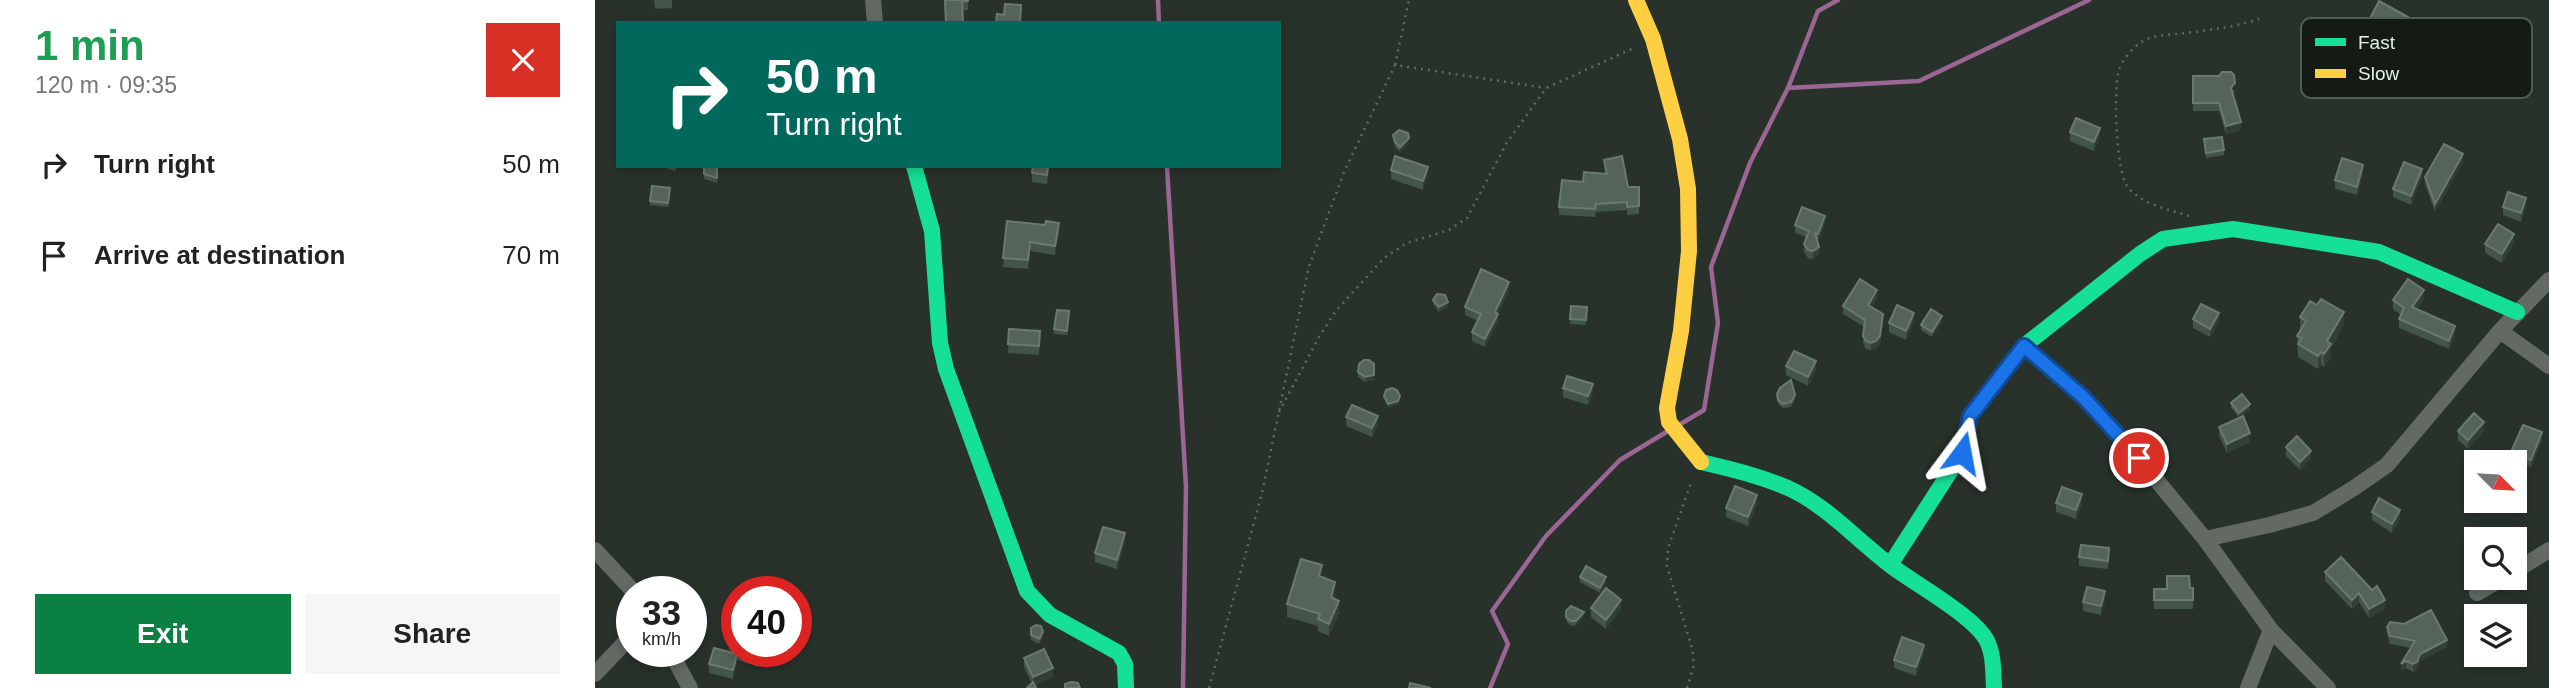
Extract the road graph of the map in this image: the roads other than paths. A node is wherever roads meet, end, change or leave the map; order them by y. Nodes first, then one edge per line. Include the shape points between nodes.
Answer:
1 (873, 0) edge
2 (1636, 0) edge
3 (875, 21) edge
4 (915, 168) edge
5 (2549, 280) edge
6 (2517, 312) junction
7 (2500, 331) junction
8 (2024, 346) junction
9 (2549, 366) edge
10 (2205, 538) junction
11 (595, 550) edge
12 (2549, 550) edge
13 (2527, 564) edge
14 (1890, 565) junction
15 (619, 576) edge
16 (2482, 590) edge
17 (2477, 593) dead end
18 (2271, 630) junction
19 (616, 652) edge
20 (679, 667) edge
21 (595, 674) edge
22 (690, 688) edge
23 (1126, 688) edge
24 (1994, 688) edge
25 (2248, 688) edge
26 (2329, 688) edge

1 - 3 street
2 - 14 street via 1653,39 1680,139 1688,189 1689,251 1667,408 1669,422 1699,462 1790,489
4 - 23 street via 932,231 946,369 1027,591 1050,615 1119,653 1125,664
5 - 6 street
6 - 7 street
6 - 8 street via 2379,252 2233,229 2173,236 2154,244
7 - 9 street
7 - 10 street via 2387,465 2313,513
8 - 10 street via 2122,438
8 - 14 street via 1970,416 1962,453
10 - 18 street
11 - 15 street
12 - 13 street
14 - 24 street via 1976,626 1987,641
16 - 17 street
18 - 25 street
18 - 26 street
19 - 21 street
20 - 22 street

